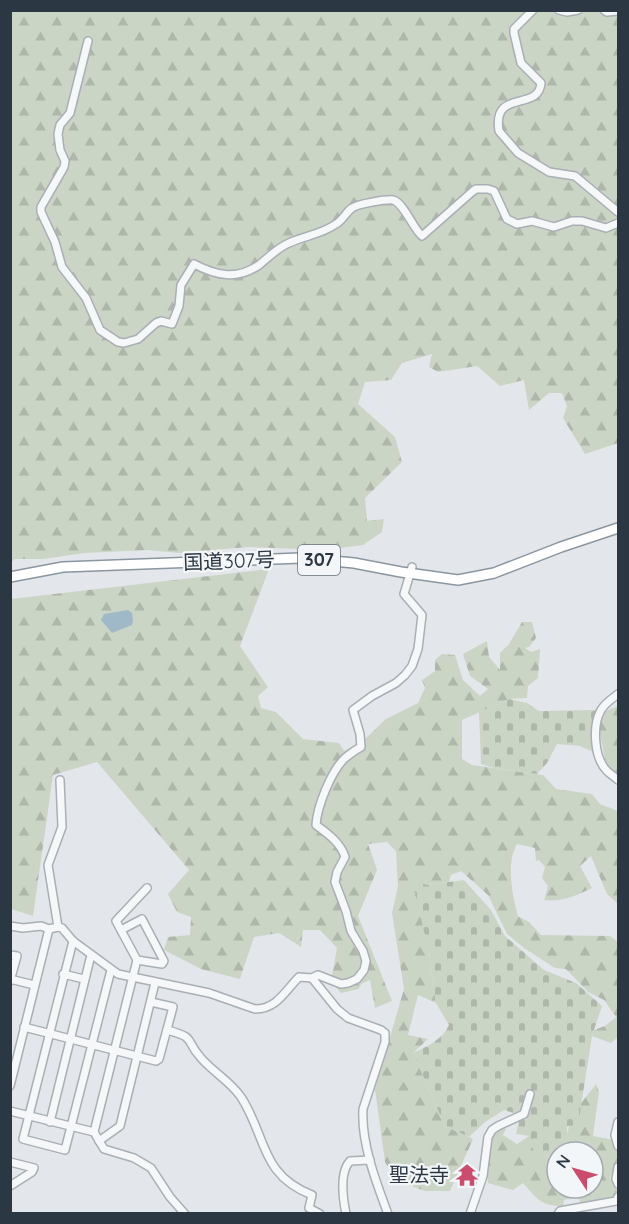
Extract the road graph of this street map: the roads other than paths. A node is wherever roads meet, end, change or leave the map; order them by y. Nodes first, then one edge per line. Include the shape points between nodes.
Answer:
1 (532, 10) edge
2 (559, 10) edge
3 (578, 10) edge
4 (604, 10) edge
5 (618, 11) edge
6 (88, 41) dead end
7 (618, 212) edge
8 (618, 223) edge
9 (618, 528) edge
10 (411, 570) junction
11 (10, 577) edge
12 (618, 694) edge
13 (60, 780) dead end
14 (618, 780) edge
15 (147, 888) dead end
16 (10, 926) edge
17 (58, 927) junction
18 (49, 929) junction
19 (121, 930) junction
20 (73, 941) junction
21 (10, 955) edge
22 (91, 955) junction
23 (137, 960) junction
24 (111, 970) junction
25 (63, 974) junction
26 (132, 977) junction
27 (312, 978) junction
28 (11, 980) edge
29 (84, 980) junction
30 (155, 983) junction
31 (34, 985) junction
32 (152, 1002) junction
33 (24, 1027) junction
34 (167, 1030) junction
35 (48, 1034) junction
36 (70, 1039) junction
37 (92, 1045) junction
38 (115, 1050) junction
39 (137, 1056) junction
40 (12, 1068) edge
41 (10, 1086) edge
42 (530, 1094) dead end
43 (10, 1111) edge
44 (28, 1116) junction
45 (50, 1122) junction
46 (618, 1122) edge
47 (72, 1127) junction
48 (94, 1132) junction
49 (99, 1141) junction
50 (618, 1146) edge
51 (370, 1160) junction
52 (10, 1162) edge
53 (618, 1167) edge
54 (618, 1184) edge
55 (10, 1186) edge
56 (618, 1197) edge
57 (185, 1214) edge
58 (320, 1214) edge
59 (346, 1214) edge
60 (388, 1214) edge
61 (470, 1214) edge
62 (558, 1214) edge

1 - 7 street via 514,33 521,63 541,82 540,88 526,100 505,106 499,118 499,131 518,153 549,172 575,176
2 - 3 street
4 - 5 street
6 - 8 street via 70,113 58,134 64,167 41,212 62,267 86,298 100,330 118,342 133,341 161,321 172,324 182,285 194,264 206,271 242,275 290,242 338,224 358,205 394,201 422,236 473,191 481,189 494,191 507,219 517,224 532,221 554,227 582,221 606,228
9 - 10 highway, 国道307号 / 307 via 494,573 458,580
10 - 11 highway, 国道307号 / 307 via 301,558 63,567
10 - 27 street via 404,594 418,607 423,620 415,660 405,675 353,710 361,747 343,760 324,793 316,817 316,825 344,852 335,882 351,931 363,951 364,970 348,984 318,975
12 - 14 street via 602,708 596,733 601,762
13 - 17 street via 62,827 48,865
15 - 19 street via 116,921
16 - 18 street
17 - 18 street
17 - 20 street
18 - 31 street
19 - 23 street
19 - 23 street via 142,920 164,961 162,964
20 - 22 street
20 - 25 street
21 - 28 street via 16,956
22 - 24 street
22 - 29 street
23 - 26 street
24 - 26 street
24 - 37 street
25 - 29 street
25 - 35 street
26 - 30 street
26 - 38 street
27 - 30 street via 299,978 274,1005 263,1009
27 - 51 street via 348,1018 385,1033 363,1108
28 - 31 street
29 - 36 street
30 - 32 street
31 - 33 street
32 - 34 street via 173,1007
32 - 39 street
33 - 35 street
33 - 40 street
34 - 39 street via 159,1059
34 - 58 street via 188,1037 201,1059 241,1097 274,1167 286,1182 312,1195 309,1208
35 - 36 street
35 - 44 street
36 - 37 street
36 - 45 street
37 - 38 street
37 - 47 street
38 - 39 street
38 - 48 street
39 - 49 street via 120,1126
40 - 41 street
42 - 61 street via 524,1114 498,1126 488,1137 483,1176
43 - 44 street
44 - 45 street
44 - 47 street via 23,1139 65,1150
45 - 47 street
46 - 50 street
47 - 48 street
48 - 49 street
49 - 57 street via 104,1149 151,1168
51 - 59 street via 350,1161 347,1165 343,1196
51 - 60 street
52 - 55 street via 34,1168
53 - 54 street
56 - 62 street via 607,1204

